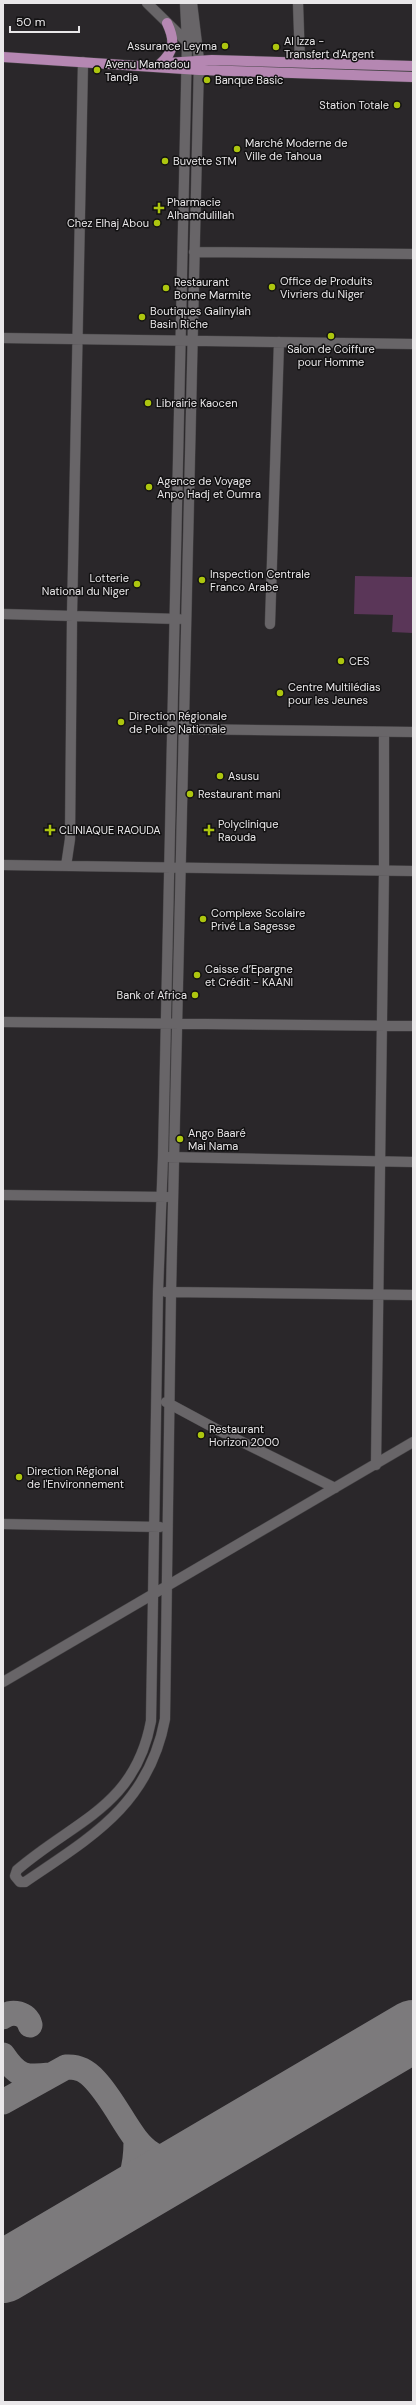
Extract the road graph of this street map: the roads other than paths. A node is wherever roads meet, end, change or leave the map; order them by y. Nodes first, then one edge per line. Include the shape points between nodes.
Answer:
1 (147, 3) edge
2 (185, 3) edge
3 (192, 3) edge
4 (298, 3) edge
5 (167, 23) junction
6 (187, 42) junction
7 (3, 57) edge
8 (83, 62) junction
9 (300, 62) junction
10 (160, 64) junction
11 (147, 65) junction
12 (186, 65) junction
13 (199, 65) junction
14 (413, 66) edge
15 (413, 77) edge
16 (194, 252) junction
17 (413, 254) edge
18 (3, 338) edge
19 (78, 339) junction
20 (180, 341) junction
21 (192, 341) junction
22 (278, 342) junction
23 (413, 344) edge
24 (3, 614) edge
25 (72, 616) junction
26 (174, 619) junction
27 (186, 619) junction
28 (270, 624) dead end
29 (172, 729) junction
30 (184, 729) junction
31 (384, 732) junction
32 (413, 732) edge
33 (3, 865) edge
34 (66, 866) junction
35 (169, 867) junction
36 (181, 868) junction
37 (384, 870) junction
38 (413, 871) edge
39 (167, 950) junction
40 (180, 951) junction
41 (3, 1022) edge
42 (166, 1023) junction
43 (177, 1023) junction
44 (382, 1026) junction
45 (413, 1026) edge
46 (162, 1157) junction
47 (175, 1157) junction
48 (381, 1161) junction
49 (413, 1162) edge
50 (3, 1195) edge
51 (161, 1197) junction
52 (174, 1198) junction
53 (158, 1292) junction
54 (171, 1292) junction
55 (379, 1294) junction
56 (413, 1295) edge
57 (157, 1397) junction
58 (171, 1404) junction
59 (413, 1442) edge
60 (376, 1465) junction
61 (335, 1488) junction
62 (3, 1524) edge
63 (154, 1526) junction
64 (168, 1527) junction
65 (167, 1587) junction
66 (154, 1595) junction
67 (3, 1682) edge

1 - 5 street
2 - 6 street
3 - 13 street
4 - 9 street
5 - 6 street
5 - 10 main road via 173,45 169,56
6 - 12 street
7 - 8 main road
8 - 11 main road
8 - 19 street
9 - 13 main road
9 - 14 main road
10 - 11 main road
10 - 12 main road
11 - 12 main road
12 - 13 main road
12 - 20 street
13 - 15 main road
13 - 16 street
16 - 17 street
16 - 21 street
18 - 19 street
19 - 20 street
19 - 25 street
20 - 21 street
20 - 26 street
21 - 22 street
21 - 27 street
22 - 23 street
22 - 28 street
24 - 25 street
25 - 26 street
25 - 34 street via 70,839
26 - 27 street
26 - 29 street
27 - 30 street
29 - 30 street
29 - 35 street
30 - 31 street
30 - 36 street
31 - 32 street
31 - 37 street
33 - 34 street
34 - 35 street
35 - 36 street
35 - 39 street
36 - 37 street
36 - 40 street
37 - 38 street
37 - 44 street
39 - 40 street
39 - 42 street
40 - 43 street
41 - 42 street
42 - 43 street
42 - 46 street
43 - 44 street
43 - 47 street
44 - 45 street
44 - 48 street
46 - 47 street
46 - 51 street
47 - 48 street
47 - 52 street
48 - 49 street
48 - 55 street
50 - 51 street
51 - 52 street
51 - 53 street
52 - 54 street
53 - 54 street
53 - 57 street
54 - 55 street
54 - 58 street
55 - 56 street
55 - 60 street
57 - 58 street
57 - 63 street
58 - 61 street
58 - 64 street
59 - 60 street
60 - 61 street
61 - 65 street
62 - 63 street
63 - 64 street
63 - 66 street
64 - 65 street
65 - 66 street
65 - 66 street via 165,1719 154,1760 123,1809 96,1833 25,1882 18,1881 15,1876 17,1870 88,1820 131,1777 140,1759 151,1721
66 - 67 street

